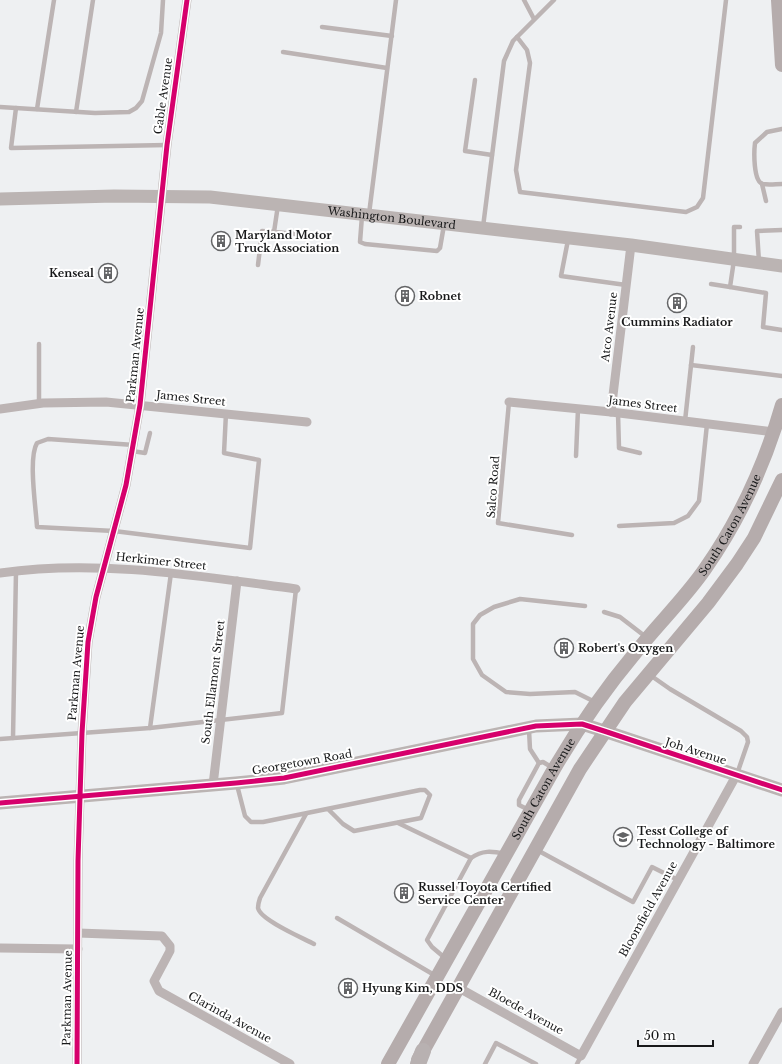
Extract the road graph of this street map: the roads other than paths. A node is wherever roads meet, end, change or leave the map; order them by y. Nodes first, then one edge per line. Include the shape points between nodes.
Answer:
1 (54, 0) edge
2 (93, 0) edge
3 (163, 0) edge
4 (187, 0) edge
5 (396, 0) edge
6 (524, 0) edge
7 (554, 0) edge
8 (726, 0) edge
9 (778, 0) edge
10 (534, 19) junction
11 (322, 27) dead end
12 (392, 36) junction
13 (517, 37) junction
14 (283, 52) dead end
15 (782, 65) edge
16 (388, 68) junction
17 (475, 80) dead end
18 (0, 107) edge
19 (16, 108) junction
20 (37, 109) junction
21 (76, 112) junction
22 (782, 129) edge
23 (167, 145) junction
24 (492, 155) junction
25 (762, 184) junction
26 (782, 184) edge
27 (161, 195) junction
28 (0, 199) edge
29 (766, 201) dead end
30 (278, 205) junction
31 (365, 215) junction
32 (444, 224) junction
33 (740, 227) dead end
34 (483, 228) junction
35 (782, 230) edge
36 (274, 232) junction
37 (320, 236) dead end
38 (568, 238) junction
39 (631, 246) junction
40 (734, 260) junction
41 (759, 263) junction
42 (258, 265) dead end
43 (782, 266) edge
44 (711, 284) dead end
45 (626, 285) junction
46 (730, 287) junction
47 (782, 330) edge
48 (39, 344) dead end
49 (693, 347) dead end
50 (691, 365) junction
51 (782, 376) edge
52 (508, 402) joint
53 (39, 403) junction
54 (140, 405) junction
55 (782, 405) edge
56 (0, 409) edge
57 (578, 409) junction
58 (226, 413) junction
59 (615, 413) junction
60 (685, 421) junction
61 (307, 422) dead end
62 (707, 424) junction
63 (150, 433) dead end
64 (778, 433) edge
65 (133, 448) junction
66 (640, 453) dead end
67 (576, 456) dead end
68 (782, 480) edge
69 (782, 494) edge
70 (769, 509) junction
71 (619, 526) dead end
72 (114, 531) junction
73 (572, 535) dead end
74 (104, 567) junction
75 (16, 571) junction
76 (0, 573) edge
77 (171, 574) junction
78 (237, 581) junction
79 (296, 589) joint
80 (585, 606) dead end
81 (604, 612) dead end
82 (648, 638) junction
83 (648, 673) junction
84 (597, 703) junction
85 (221, 721) junction
86 (582, 724) junction
87 (528, 727) junction
88 (150, 728) junction
89 (604, 730) junction
90 (82, 733) junction
91 (13, 738) junction
92 (0, 740) edge
93 (539, 763) junction
94 (554, 769) junction
95 (737, 774) junction
96 (236, 783) junction
97 (213, 785) junction
98 (782, 790) edge
99 (80, 795) junction
100 (0, 802) edge
101 (328, 809) junction
102 (531, 811) junction
103 (306, 814) junction
104 (398, 823) junction
105 (535, 850) junction
106 (506, 854) junction
107 (471, 858) junction
108 (678, 880) junction
109 (337, 918) dead end
110 (78, 933) junction
111 (314, 944) dead end
112 (0, 948) edge
113 (78, 949) junction
114 (447, 960) junction
115 (437, 977) junction
116 (458, 988) junction
117 (782, 1012) edge
118 (419, 1060) edge
119 (579, 1060) edge
120 (77, 1064) edge
121 (290, 1064) edge
122 (388, 1064) edge
123 (485, 1064) edge
124 (536, 1064) edge
125 (753, 1064) edge

1 - 20 lane
2 - 21 lane
3 - 21 lane via 161,32 140,104 129,112
4 - 23 street, Gable Avenue
5 - 12 lane
6 - 10 lane
7 - 10 lane
8 - 13 lane via 703,198 698,207 686,212 520,192 516,170 530,63 527,50
9 - 15 main road
10 - 13 lane
11 - 12 lane
12 - 16 lane
13 - 24 lane via 507,51 504,61
14 - 16 lane
16 - 31 lane
17 - 24 lane via 465,151
18 - 19 lane
19 - 20 lane
19 - 23 lane via 11,148
20 - 21 lane
22 - 25 lane via 767,132 755,143 757,176
23 - 27 street, Gable Avenue
24 - 34 lane
25 - 26 lane
25 - 29 lane
27 - 28 street, Washington Boulevard
27 - 30 street, Washington Boulevard via 210,197
27 - 54 street, Parkman Avenue
30 - 31 street, Washington Boulevard
30 - 36 lane
31 - 32 street, Washington Boulevard
31 - 32 lane via 360,242 365,244 437,251 440,248
32 - 34 street, Washington Boulevard
33 - 40 lane via 734,227
34 - 38 street, Washington Boulevard
35 - 41 lane via 757,231
36 - 37 lane
36 - 42 lane via 262,231
38 - 39 street, Washington Boulevard
38 - 45 lane via 561,276
39 - 40 street, Washington Boulevard
39 - 45 street, Atco Avenue
40 - 41 street, Washington Boulevard
40 - 46 lane
41 - 43 street, Washington Boulevard
44 - 46 lane
45 - 59 street, Atco Avenue
46 - 47 lane via 766,293 763,328
48 - 53 lane
49 - 50 lane
50 - 51 lane
50 - 60 lane
52 - 57 street, James Street
52 - 73 lane, Salco Road via 498,523
53 - 54 street, James Street via 106,402
53 - 56 street, James Street
54 - 58 street, James Street
54 - 65 street, Parkman Avenue
55 - 64 main road, South Caton Avenue
57 - 59 street, James Street
57 - 67 lane
58 - 61 street, James Street
58 - 72 lane via 224,453 259,460 250,548
59 - 60 street, James Street
59 - 66 lane via 619,448
60 - 62 street, James Street
62 - 64 street, James Street
62 - 71 lane via 699,501 688,516 674,523
63 - 65 lane via 145,453
64 - 82 main road, South Caton Avenue via 731,529 704,570
65 - 72 street, Parkman Avenue
65 - 72 lane via 48,439 37,443 34,448 37,527
68 - 70 main road, South Caton Avenue
69 - 70 main road, South Caton Avenue
70 - 83 main road, South Caton Avenue via 754,538 723,584
72 - 74 street, Parkman Avenue
74 - 75 street, Herkimer Street via 47,567
74 - 77 street, Herkimer Street
74 - 90 street, Parkman Avenue via 88,642
75 - 76 street, Herkimer Street
75 - 91 lane
77 - 78 street, Herkimer Street
77 - 88 lane
78 - 79 street, Herkimer Street
78 - 85 street, South Ellamont Street
79 - 85 lane via 282,714
80 - 84 lane via 520,599 494,607 480,615 473,624 473,659 482,674 506,692 575,692
81 - 82 lane via 620,617
82 - 84 main road, South Caton Avenue
83 - 89 main road, South Caton Avenue
83 - 95 lane via 670,689 742,731 748,742
84 - 86 main road, South Caton Avenue
85 - 88 lane
85 - 97 street, South Ellamont Street
86 - 87 street, Georgetown Road
86 - 89 street, Georgetown Road
86 - 94 main road, South Caton Avenue
87 - 93 lane via 530,749
87 - 96 street, Georgetown Road via 284,778
88 - 90 lane
89 - 95 street, Joh Avenue
89 - 105 main road, South Caton Avenue
90 - 91 lane
90 - 99 street, Parkman Avenue
91 - 92 lane
93 - 94 lane via 543,762
93 - 102 lane via 519,800 519,805
94 - 102 main road, South Caton Avenue
95 - 98 street, Joh Avenue
95 - 108 street, Bloomfield Avenue
96 - 97 street, Georgetown Road
96 - 103 lane via 245,816 251,822
97 - 99 street, Georgetown Road
99 - 100 street, Georgetown Road
99 - 110 street, Parkman Avenue
101 - 103 lane
101 - 104 lane via 354,831
101 - 104 lane via 425,790 430,795 421,818
102 - 106 main road, South Caton Avenue
103 - 111 lane via 260,898 258,907 260,913 269,920
104 - 107 lane
105 - 108 lane via 633,902 652,866
105 - 116 main road, South Caton Avenue
106 - 107 lane via 490,851 477,853
106 - 114 main road, South Caton Avenue
107 - 114 lane via 427,940
108 - 119 street, Bloomfield Avenue
109 - 115 lane
110 - 113 street, Parkman Avenue
110 - 121 street, Clarinda Avenue via 156,935 167,940 170,951 154,981 159,991
112 - 113 street
113 - 120 street, Parkman Avenue
114 - 115 main road, South Caton Avenue
115 - 122 main road, South Caton Avenue
116 - 118 main road, South Caton Avenue
116 - 119 street, Bloede Avenue
117 - 125 street
123 - 124 lane via 496,1043

